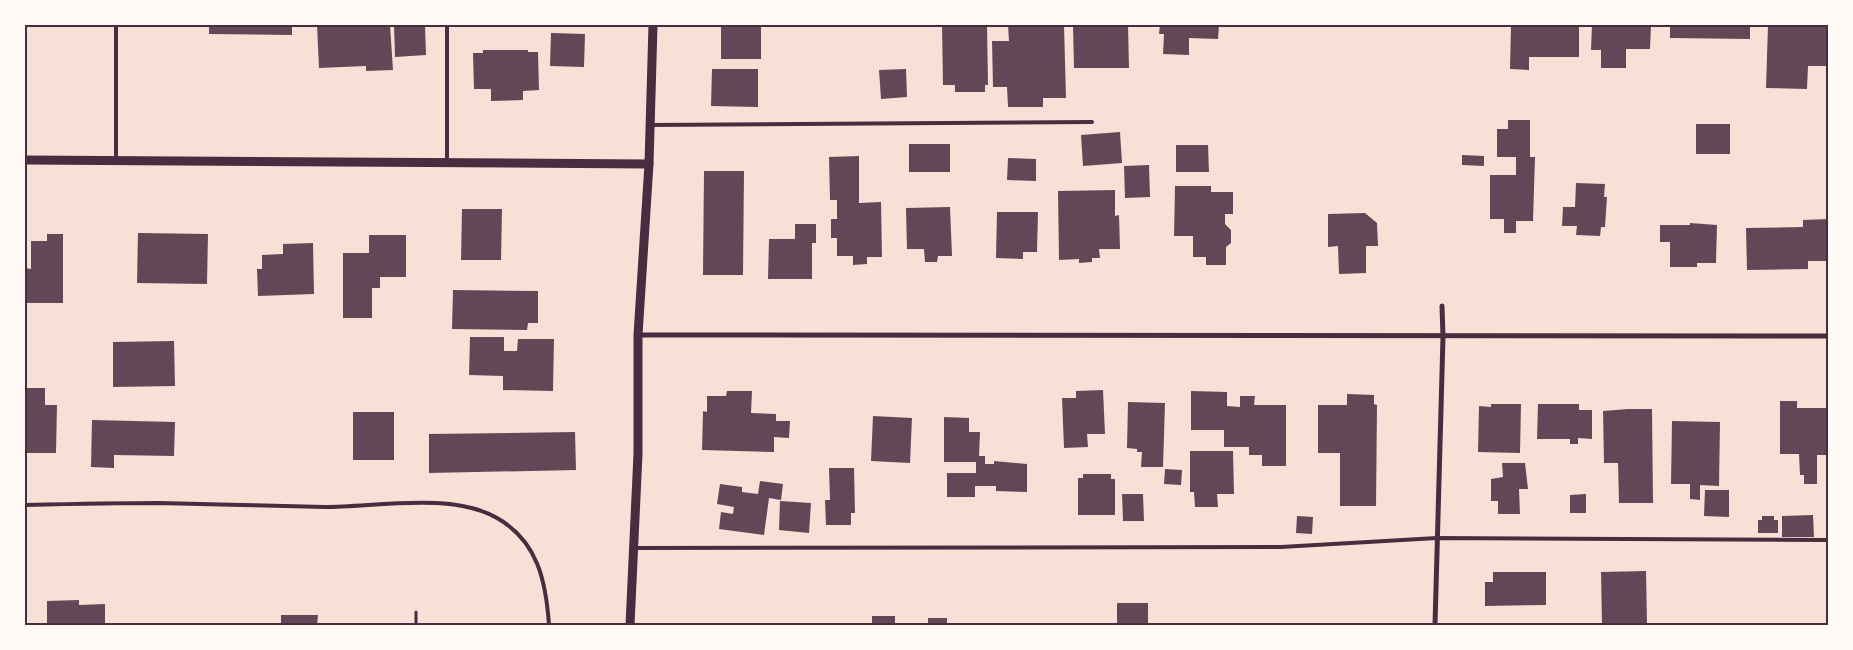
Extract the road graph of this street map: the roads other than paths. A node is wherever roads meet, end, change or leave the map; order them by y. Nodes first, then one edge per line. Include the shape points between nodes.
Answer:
1 (116, 25) edge
2 (447, 25) edge
3 (653, 25) edge
4 (1092, 122) dead end
5 (650, 125) junction
6 (25, 160) edge
7 (116, 160) junction
8 (447, 162) junction
9 (649, 164) junction
10 (1442, 306) dead end
11 (638, 334) junction
12 (1828, 336) edge
13 (1443, 337) junction
14 (25, 505) edge
15 (1437, 538) junction
16 (1828, 540) edge
17 (632, 548) junction
18 (549, 625) edge
19 (630, 625) edge
20 (1435, 625) edge

1 - 7 lane
2 - 8 lane
3 - 5 street
4 - 5 lane
5 - 9 street
6 - 7 street
7 - 8 street
8 - 9 street
9 - 11 street
10 - 13 street
11 - 13 street
11 - 17 street via 638,454
12 - 13 street
13 - 15 street
14 - 18 lane via 157,503 326,507 445,503 477,508 498,518 519,534 532,553 543,574
15 - 16 lane
15 - 17 lane via 1281,547
15 - 20 street
17 - 19 street

